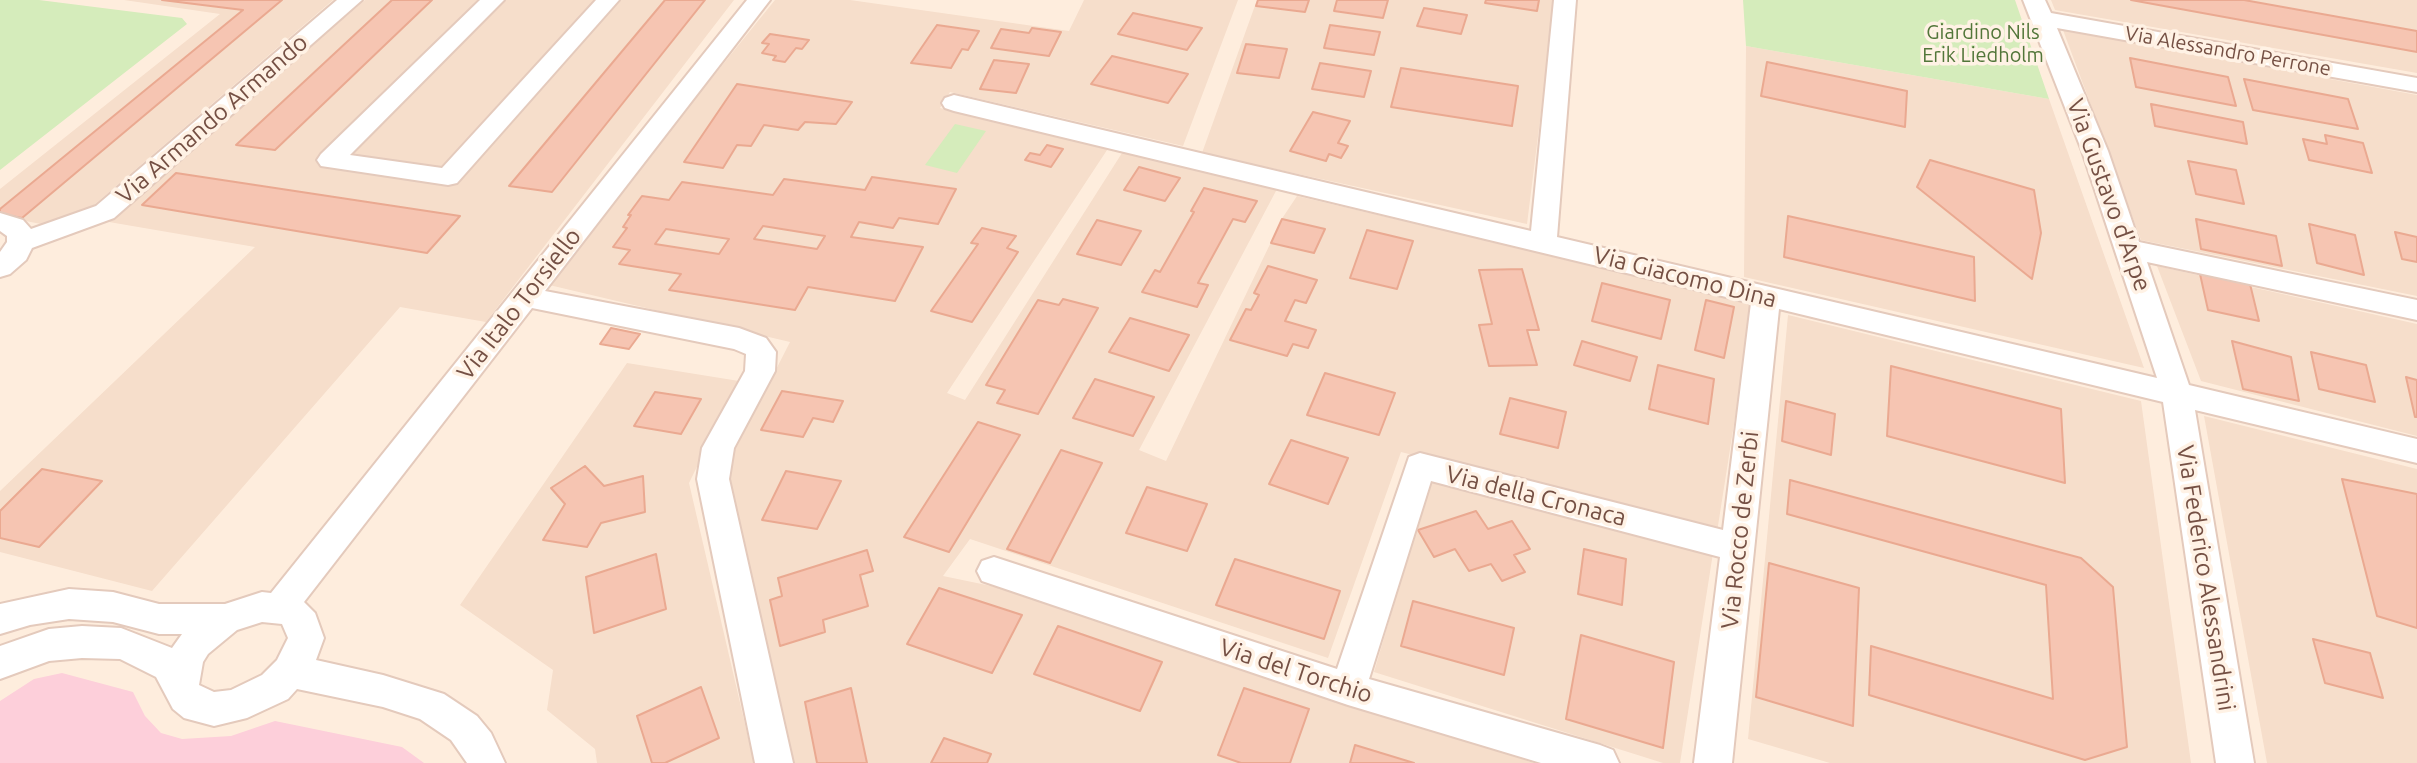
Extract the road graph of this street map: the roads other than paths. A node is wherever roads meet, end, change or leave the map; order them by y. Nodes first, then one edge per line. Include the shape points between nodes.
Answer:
1 (351, 0) edge
2 (493, 0) edge
3 (608, 0) edge
4 (759, 0) edge
5 (1565, 0) edge
6 (2037, 9) edge
7 (2417, 85) edge
8 (954, 103) dead end
9 (0, 222) edge
10 (21, 242) junction
11 (1543, 242) junction
12 (2129, 249) junction
13 (0, 267) edge
14 (526, 297) junction
15 (1766, 297) junction
16 (2417, 310) edge
17 (2177, 393) junction
18 (2417, 451) edge
19 (1738, 548) junction
20 (994, 571) dead end
21 (279, 608) junction
22 (0, 619) edge
23 (225, 619) junction
24 (0, 663) edge
25 (290, 671) junction
26 (180, 685) junction
27 (1348, 689) junction
28 (486, 763) edge
29 (774, 763) edge
30 (1600, 763) edge
31 (1713, 763) edge
32 (2235, 763) edge

1 - 10 street, Via Armando Armando via 105,212
2 - 3 street via 330,160 448,177
4 - 14 street, Via Italo Torsiello
5 - 11 street
6 - 7 street, Via Alessandro Perrone
6 - 12 street, Via Gustavo d'Arpe
8 - 11 street, Via Giacomo Dina
9 - 10 street via 13,226
10 - 13 street
11 - 15 street, Via Giacomo Dina
12 - 16 street
12 - 17 street, Via Gustavo d'Arpe
14 - 21 street, Via Italo Torsiello
14 - 29 street via 739,339 761,352 760,371 718,448 713,479
15 - 17 street, Via Giacomo Dina
15 - 19 street, Via Rocco de Zerbi
17 - 18 street, Via Giacomo Dina
17 - 32 street, Via Federico Alessandrini
19 - 27 street, Via della Cronaca via 1420,466
19 - 31 street, Via Rocco de Zerbi
20 - 27 street, Via del Torchio
21 - 23 street via 262,607
21 - 25 street via 294,613 306,638
22 - 23 street via 69,604 113,607 159,619
23 - 26 street via 186,657
24 - 26 street via 49,645 114,644 161,660
25 - 26 street via 275,687 214,709 197,706
25 - 28 street via 431,706 464,728
27 - 30 street, Via del Torchio

